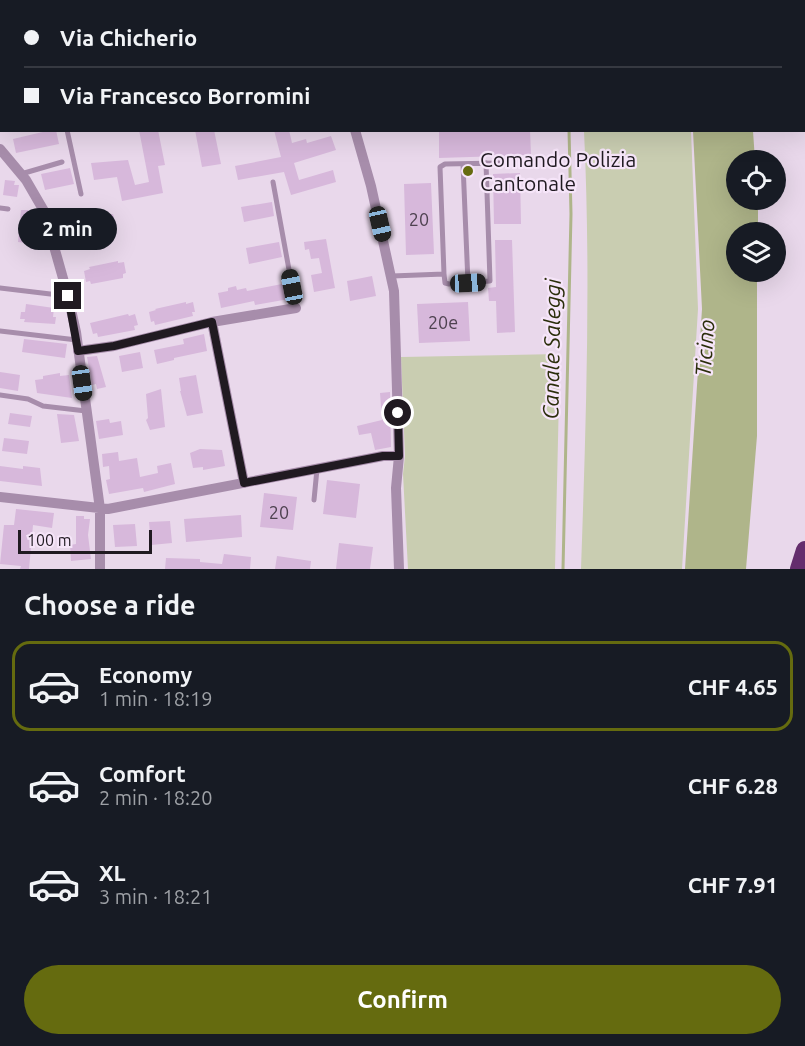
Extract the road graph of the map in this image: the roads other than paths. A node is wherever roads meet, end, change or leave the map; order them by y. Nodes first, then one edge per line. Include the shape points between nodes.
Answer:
1 (67, 132) edge
2 (356, 132) edge
3 (0, 149) edge
4 (62, 162) dead end
5 (486, 163) junction
6 (499, 163) dead end
7 (463, 164) junction
8 (21, 174) junction
9 (273, 182) dead end
10 (81, 194) dead end
11 (0, 208) edge
12 (8, 209) dead end
13 (444, 274) junction
14 (392, 276) junction
15 (468, 283) junction
16 (0, 288) edge
17 (68, 296) junction
18 (296, 308) joint
19 (212, 322) junction
20 (0, 331) edge
21 (77, 346) junction
22 (0, 395) edge
23 (87, 411) junction
24 (399, 456) junction
25 (316, 468) junction
26 (244, 483) junction
27 (0, 497) edge
28 (314, 500) dead end
29 (100, 509) junction
30 (805, 550) edge
31 (100, 569) edge
32 (399, 569) edge
33 (799, 569) edge

1 - 10 lane
2 - 14 street
3 - 8 street
4 - 8 lane
5 - 6 lane
5 - 7 lane
5 - 15 lane via 490,279
7 - 13 lane via 440,167
7 - 15 lane
8 - 17 street via 44,212
9 - 18 lane
11 - 12 lane
13 - 14 lane
13 - 15 lane via 447,284
14 - 24 street
16 - 17 lane
17 - 21 street
18 - 19 street
19 - 21 street via 114,346
19 - 26 street
20 - 21 lane
21 - 23 street
22 - 23 lane via 28,399 43,406
23 - 29 street
24 - 25 street
24 - 32 street
25 - 26 street
25 - 28 lane
26 - 29 street
27 - 29 street
29 - 31 street
30 - 33 highway

